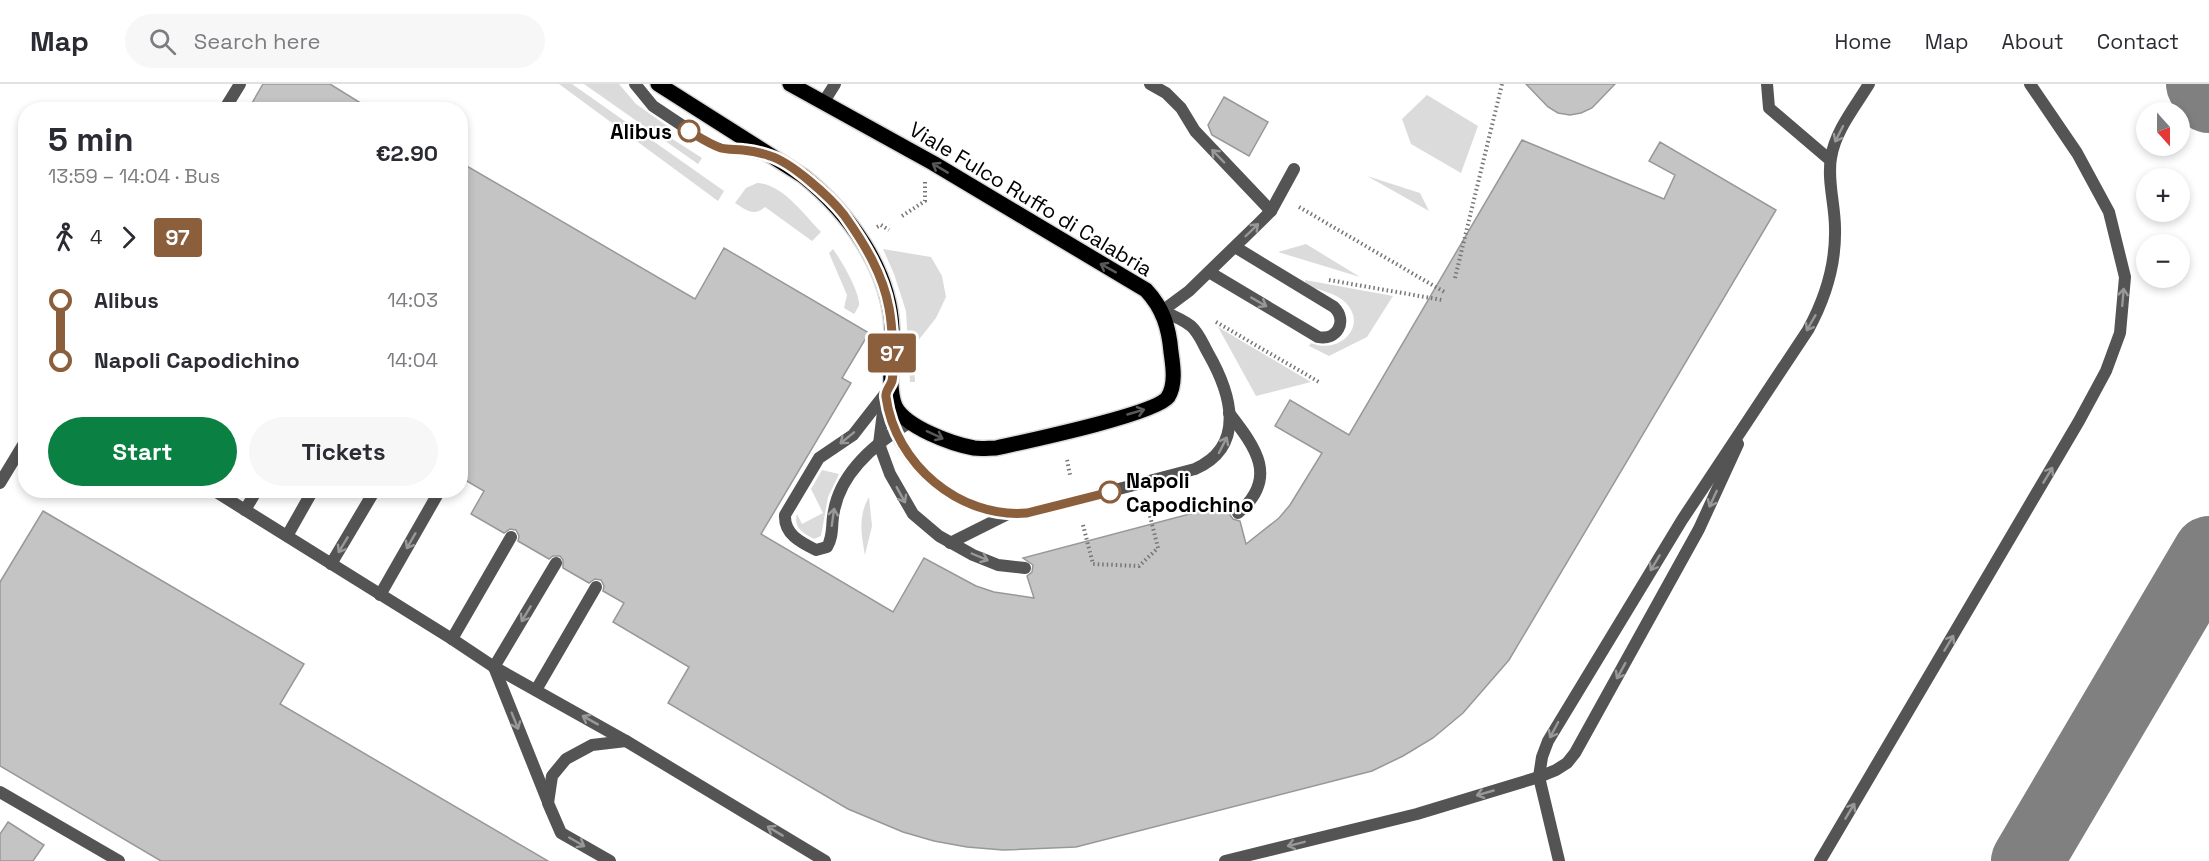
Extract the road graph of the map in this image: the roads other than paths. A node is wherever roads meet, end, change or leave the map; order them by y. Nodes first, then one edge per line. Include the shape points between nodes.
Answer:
1 (240, 84) edge
2 (635, 84) edge
3 (658, 84) edge
4 (790, 84) edge
5 (835, 84) edge
6 (1150, 84) edge
7 (1767, 84) edge
8 (1869, 84) edge
9 (2030, 84) edge
10 (229, 102) edge
11 (823, 103) junction
12 (772, 156) junction
13 (1830, 160) junction
14 (1294, 169) dead end
15 (1271, 211) junction
16 (1235, 247) junction
17 (1209, 272) junction
18 (1162, 311) junction
19 (892, 380) junction
20 (885, 394) junction
21 (1755, 408) junction
22 (1229, 413) junction
23 (910, 422) junction
24 (895, 431) junction
25 (879, 444) junction
26 (18, 453) edge
27 (0, 483) edge
28 (226, 498) edge
29 (252, 498) edge
30 (308, 498) edge
31 (370, 498) edge
32 (435, 498) edge
33 (245, 510) junction
34 (1238, 513) dead end
35 (1009, 514) junction
36 (287, 536) junction
37 (511, 537) dead end
38 (950, 543) junction
39 (555, 563) dead end
40 (332, 564) junction
41 (1024, 568) dead end
42 (596, 588) dead end
43 (380, 595) junction
44 (452, 639) junction
45 (494, 667) junction
46 (536, 690) junction
47 (626, 741) junction
48 (1539, 777) junction
49 (0, 792) edge
50 (548, 803) junction
51 (119, 861) edge
52 (610, 861) edge
53 (825, 861) edge
54 (1225, 861) edge
55 (1559, 861) edge
56 (1820, 861) edge

1 - 10 street
2 - 12 street via 653,106 707,142 723,149
3 - 12 main road, Viale Fulco Ruffo di Calabria
4 - 11 main road, Viale Fulco Ruffo di Calabria
5 - 11 street
15 -> 6 street via 1195,131 1181,108
7 - 13 street via 1769,108
8 -> 13 street via 1843,126
56 -> 9 street via 2079,421 2106,372 2120,333 2125,277 2109,212 2077,153
18 -> 11 main road, Viale Fulco Ruffo di Calabria via 1137,284
12 - 19 main road, Viale Fulco Ruffo di Calabria via 824,192 872,258 889,307
13 -> 21 street via 1834,249 1820,308
14 - 15 street
16 -> 15 street
16 - 17 street
17 -> 16 street via 1318,337 1330,338 1335,334 1340,324 1334,307
17 - 18 street
18 - 22 street via 1197,332 1224,386
23 -> 18 main road, Viale Fulco Ruffo di Calabria via 940,438 975,448 996,448 1158,405 1167,398 1173,370
19 - 20 street
19 - 23 main road, Viale Fulco Ruffo di Calabria via 895,406
20 - 24 street
20 - 25 street
20 -> 25 street via 853,435 812,467 785,514 792,536 816,550 827,547 843,485
21 -> 48 street via 1558,722 1542,757
21 -> 48 street via 1699,529 1575,753 1556,770
22 - 34 street via 1255,451 1261,477 1252,501
35 -> 22 street via 1027,513 1208,464 1225,444
23 - 24 street
24 - 25 street
24 - 35 street via 905,449 939,487 959,500
25 -> 38 street via 910,509
26 - 27 street
28 - 33 street
29 - 33 street
30 - 36 street
31 -> 40 street
32 -> 43 street
33 - 36 street
35 - 38 street
36 - 40 street
37 - 44 street
38 -> 41 street via 998,565
39 -> 45 street
40 - 43 street
42 - 46 street
43 - 44 street
44 - 45 street
45 - 46 street
45 -> 50 street
47 -> 46 street
47 - 50 street via 592,745 566,759 552,776
53 -> 47 street
48 -> 54 street via 1417,814
48 - 55 street
49 - 51 street
50 -> 52 street via 561,833

